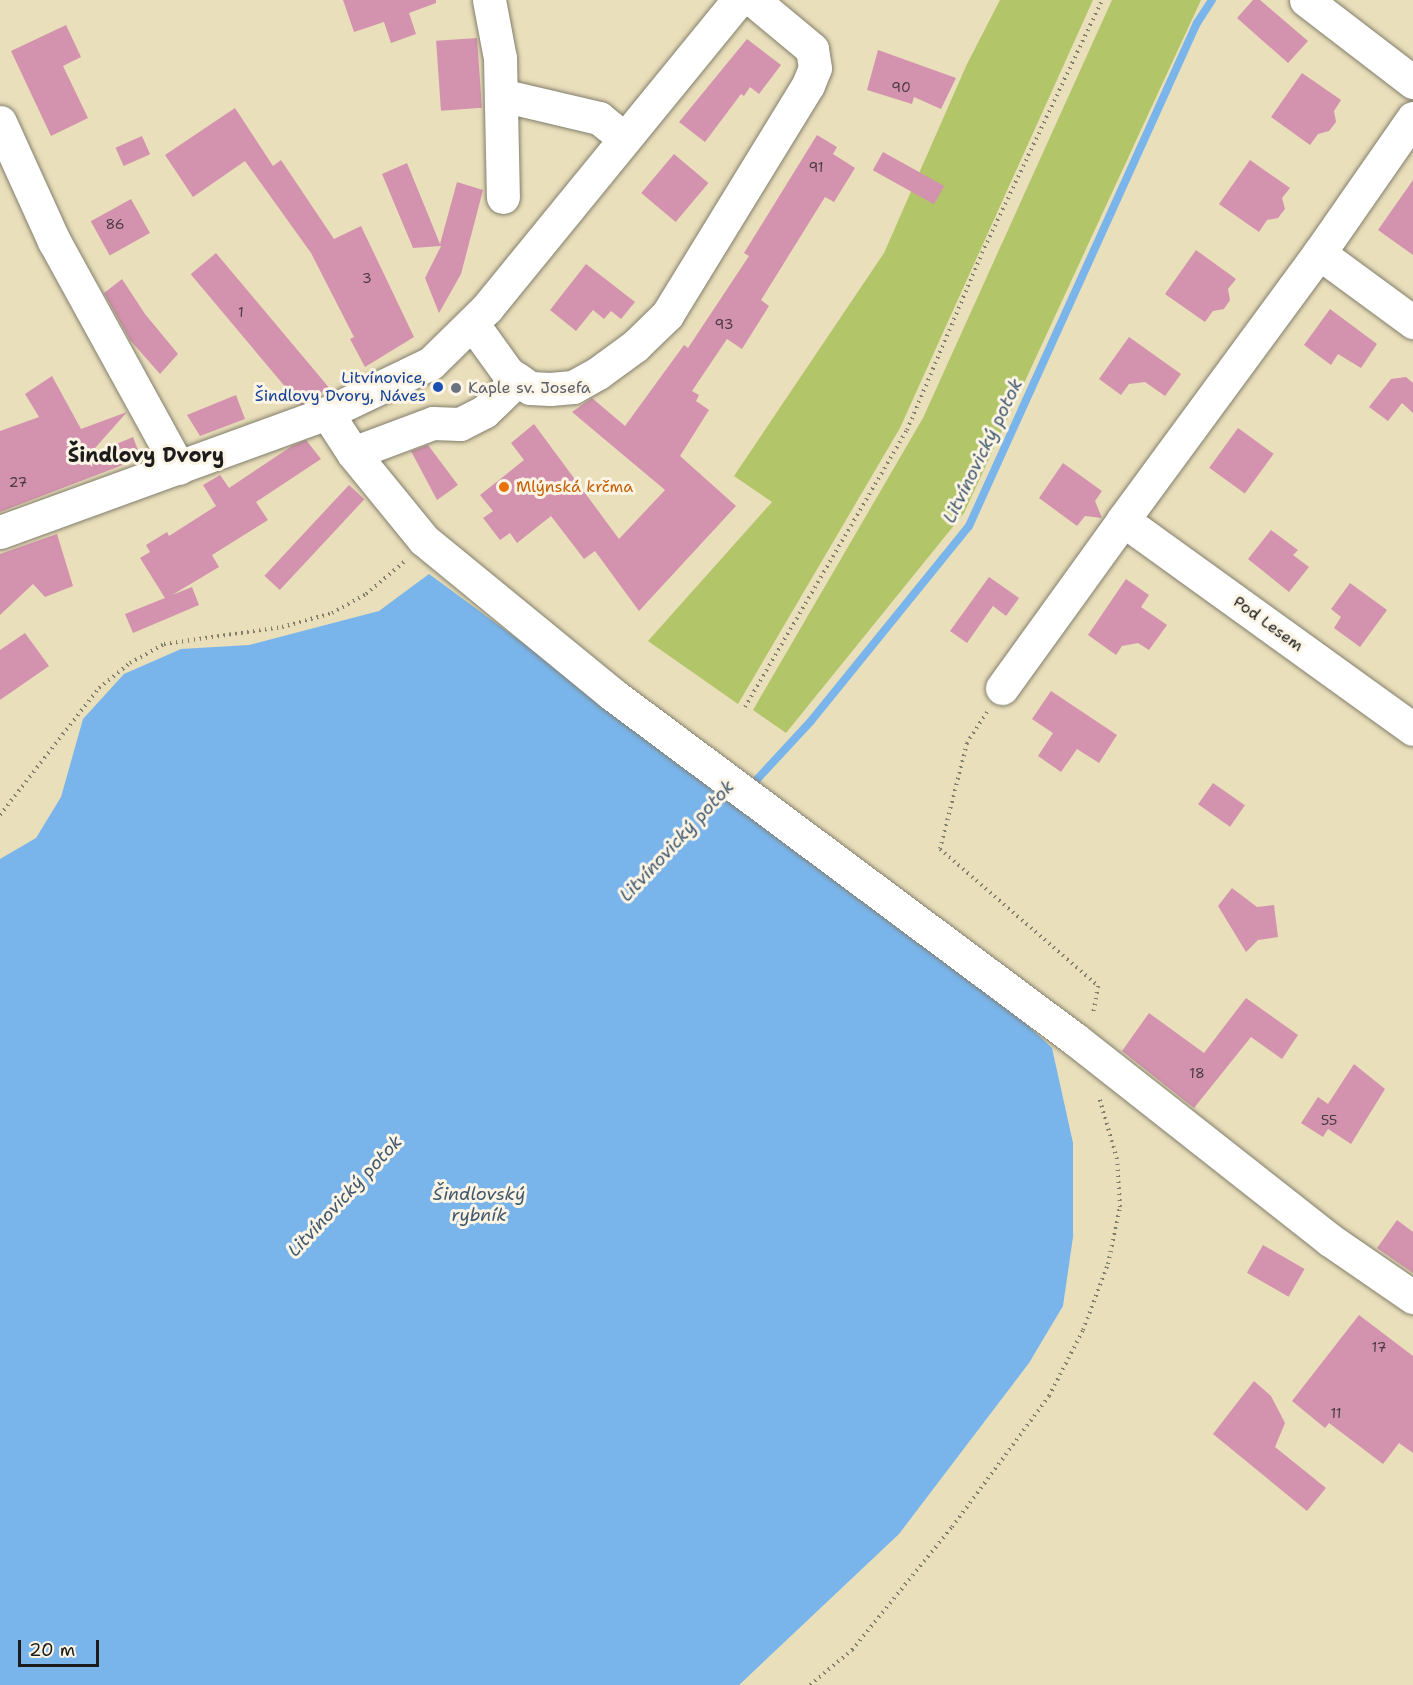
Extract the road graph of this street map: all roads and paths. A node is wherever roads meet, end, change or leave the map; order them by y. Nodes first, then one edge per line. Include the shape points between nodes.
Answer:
1 (489, 0) edge
2 (738, 0) edge
3 (753, 0) edge
4 (1102, 0) edge
5 (1306, 0) edge
6 (1413, 82) edge
7 (501, 95) junction
8 (1413, 118) edge
9 (0, 122) edge
10 (625, 139) junction
11 (503, 197) dead end
12 (1319, 253) junction
13 (1413, 322) edge
14 (472, 323) junction
15 (518, 379) junction
16 (327, 413) junction
17 (353, 453) junction
18 (179, 468) junction
19 (1124, 520) junction
20 (0, 532) edge
21 (424, 540) junction
22 (1002, 688) joint
23 (745, 707) dead end
24 (1413, 729) edge
25 (0, 815) edge
26 (1076, 1040) junction
27 (1095, 1088) dead end
28 (1413, 1297) edge
29 (810, 1685) edge

1 - 7 street via 500,58
2 - 10 street
3 - 15 street via 812,49 815,68 691,281 667,315 635,346 598,373 573,387 550,389 530,388
4 - 23 path via 982,253 907,430
5 - 6 street
7 - 10 street via 599,118
7 - 11 street
8 - 12 street
9 - 18 street via 54,241
10 - 14 street
12 - 13 street
12 - 19 street
14 - 15 street via 508,373
14 - 16 street via 431,363
15 - 17 street via 484,412 460,424 433,423
16 - 17 street
16 - 18 street
17 - 21 street
18 - 20 street
19 - 22 street
19 - 24 street, Pod Lesem
21 - 25 path via 366,594 332,613 282,627 164,645 130,663 99,688
21 - 26 street via 612,694
22 - 26 path via 967,742 940,849 1098,986 1095,1012
26 - 28 street via 1330,1240
27 - 29 path via 1117,1159 1120,1207 1108,1264 1083,1330 1049,1396 952,1527 852,1650

